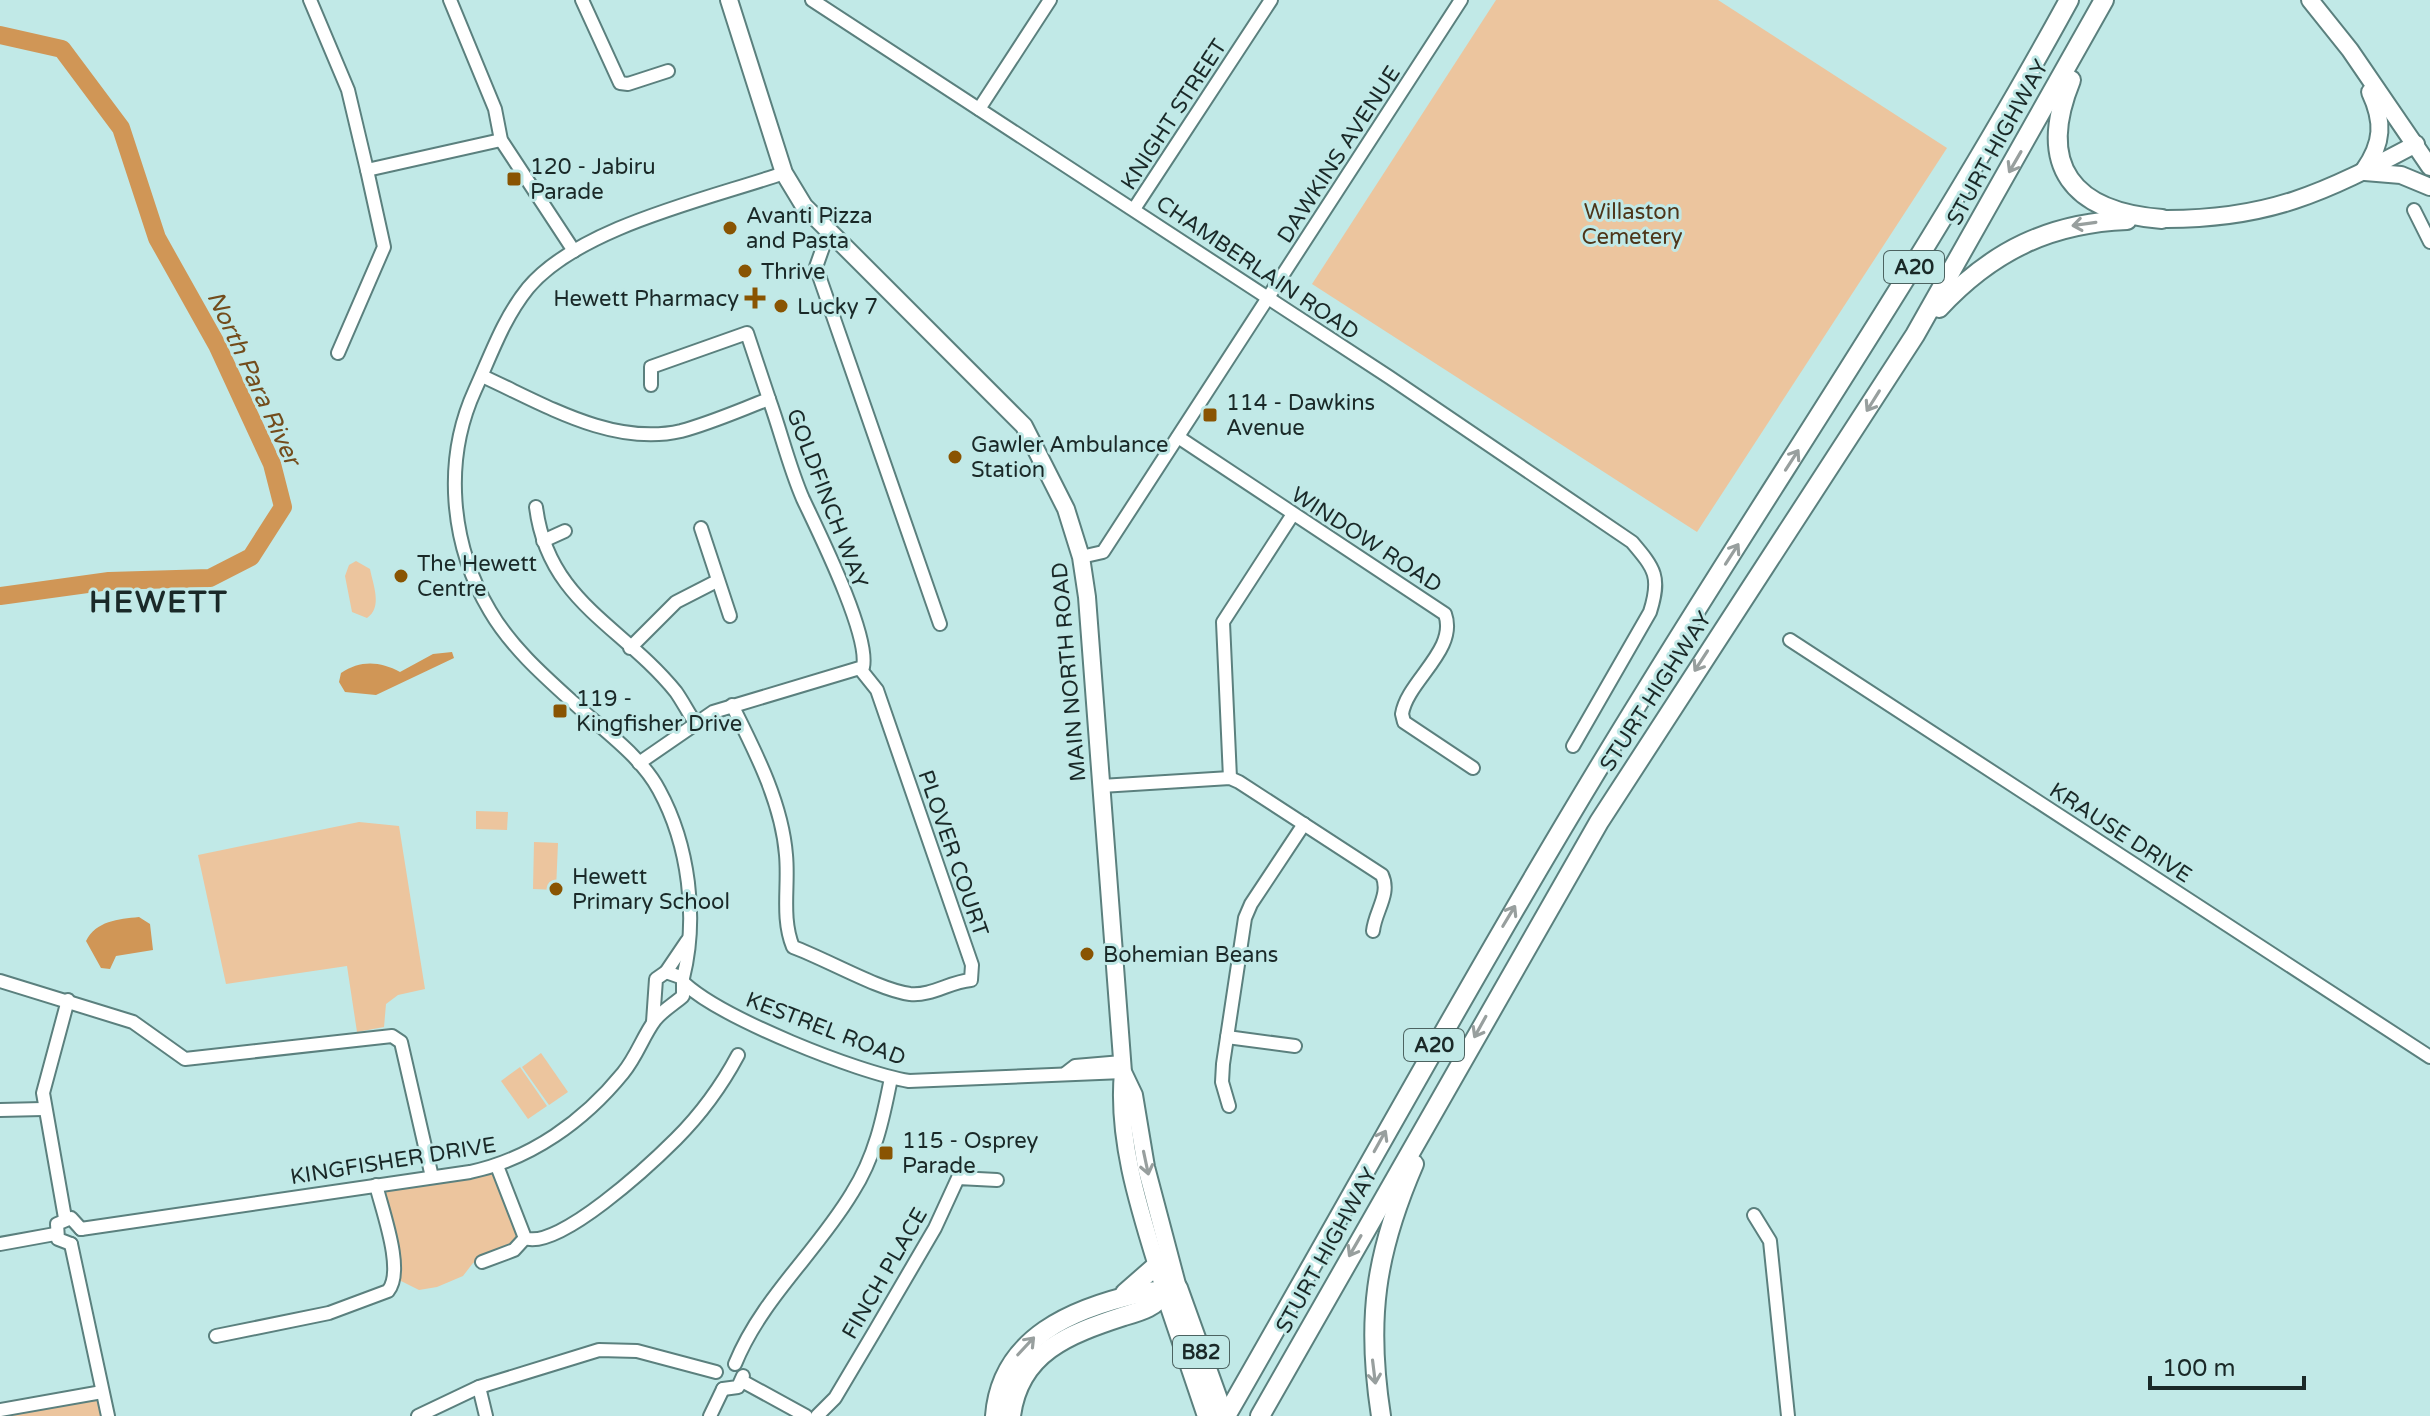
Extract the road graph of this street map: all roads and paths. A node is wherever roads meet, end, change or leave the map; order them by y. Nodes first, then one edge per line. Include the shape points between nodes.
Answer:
1 (310, 0) edge
2 (450, 0) edge
3 (582, 0) edge
4 (729, 0) edge
5 (812, 0) edge
6 (1050, 0) edge
7 (1271, 0) edge
8 (1461, 0) edge
9 (2069, 0) edge
10 (2104, 0) edge
11 (2310, 0) edge
12 (2350, 50) junction
13 (668, 71) dead end
14 (979, 109) junction
15 (501, 140) junction
16 (2416, 144) junction
17 (2430, 167) edge
18 (367, 170) junction
19 (2363, 172) junction
20 (784, 173) junction
21 (2430, 187) edge
22 (1134, 209) junction
23 (2414, 210) dead end
24 (2162, 219) junction
25 (828, 233) junction
26 (2430, 242) edge
27 (574, 251) junction
28 (1267, 300) junction
29 (1915, 335) junction
30 (338, 353) dead end
31 (640, 357) dead end
32 (651, 367) junction
33 (482, 376) junction
34 (651, 385) dead end
35 (769, 399) junction
36 (1178, 437) junction
37 (536, 507) dead end
38 (1293, 514) junction
39 (701, 528) dead end
40 (565, 531) dead end
41 (543, 541) junction
42 (1081, 557) junction
43 (717, 581) junction
44 (730, 616) dead end
45 (940, 624) dead end
46 (1790, 640) dead end
47 (630, 648) junction
48 (861, 670) junction
49 (732, 705) junction
50 (696, 724) junction
51 (1573, 746) dead end
52 (639, 763) junction
53 (1473, 768) dead end
54 (1230, 778) junction
55 (1101, 786) junction
56 (1304, 824) junction
57 (1373, 931) dead end
58 (687, 941) junction
59 (666, 972) junction
60 (0, 981) edge
61 (684, 981) junction
62 (654, 990) junction
63 (68, 1000) junction
64 (676, 1002) junction
65 (718, 1007) junction
66 (653, 1022) junction
67 (1227, 1037) junction
68 (1295, 1046) dead end
69 (738, 1055) dead end
70 (2430, 1057) edge
71 (1123, 1067) junction
72 (891, 1078) junction
73 (1450, 1081) junction
74 (1229, 1106) dead end
75 (43, 1109) junction
76 (0, 1110) edge
77 (497, 1166) junction
78 (432, 1177) junction
79 (997, 1180) dead end
80 (376, 1185) junction
81 (1754, 1215) dead end
82 (65, 1218) junction
83 (81, 1229) junction
84 (55, 1234) junction
85 (525, 1238) junction
86 (0, 1244) edge
87 (71, 1244) junction
88 (482, 1262) dead end
89 (1157, 1265) junction
90 (1172, 1290) junction
91 (1109, 1301) junction
92 (1143, 1310) junction
93 (216, 1336) dead end
94 (735, 1364) junction
95 (716, 1372) junction
96 (1192, 1378) junction
97 (742, 1381) junction
98 (479, 1387) junction
99 (723, 1389) junction
100 (102, 1392) junction
101 (0, 1410) edge
102 (1228, 1412) edge
103 (108, 1416) edge
104 (418, 1416) edge
105 (486, 1416) edge
106 (710, 1416) edge
107 (806, 1416) edge
108 (817, 1416) edge
109 (995, 1416) edge
110 (1011, 1416) edge
111 (1207, 1416) edge
112 (1260, 1416) edge
113 (1381, 1416) edge
114 (1788, 1416) edge

1 - 18 street via 348,90
2 - 15 street via 495,109
3 - 13 street via 620,83
4 - 20 main road, MAIN NORTH ROAD
5 - 14 street, CHAMBERLAIN ROAD
6 - 14 street
7 - 22 street, KNIGHT STREET
8 - 28 street, DAWKINS AVENUE
102 -> 9 highway, STURT HIGHWAY / A20 via 1485,956 1653,678 1943,219
10 - 24 highway via 2059,114 2059,156 2074,184 2097,203 2131,216
10 -> 29 highway, STURT HIGHWAY / A20
11 - 12 main road
12 - 16 main road
12 - 19 main road via 2380,115 2380,141
14 - 22 street, CHAMBERLAIN ROAD
15 - 18 street
15 - 27 street
16 - 17 main road
16 - 19 main road
18 - 30 street via 384,247
19 - 21 main road via 2401,175
19 - 24 main road via 2260,212
20 - 25 main road, MAIN NORTH ROAD
20 - 27 street via 611,232
22 - 28 street, CHAMBERLAIN ROAD
23 - 26 street
24 -> 29 highway via 2084,223 2024,241 1969,278
25 - 42 main road, MAIN NORTH ROAD via 1024,426 1055,481
25 - 45 street via 816,267
27 - 33 street via 526,290 504,324
28 - 36 street, DAWKINS AVENUE
28 - 51 street, CHAMBERLAIN ROAD via 1632,542 1648,561 1657,589 1650,612
29 -> 73 highway, STURT HIGHWAY / A20 via 1599,822
31 - 32 street
32 - 34 street
32 - 35 street via 747,333
33 - 35 street, GOLDFINCH WAY via 579,419 634,433 680,431
33 - 52 street via 464,416 455,471 456,514 475,582 524,656
35 - 48 street, GOLDFINCH WAY via 803,497 841,582 863,652
36 - 38 street, WINDOW ROAD
36 - 42 street, DAWKINS AVENUE via 1103,552
37 - 41 street
38 - 53 street, WINDOW ROAD via 1445,614 1448,628 1442,643 1402,714 1404,722
38 - 54 street via 1223,622
39 - 43 street
40 - 41 street
41 - 47 street via 564,582
42 - 55 main road, MAIN NORTH ROAD
43 - 44 street
43 - 47 street via 676,602
46 - 70 street, KRAUSE DRIVE
47 - 50 street via 675,691
48 - 49 street
48 - 49 street, PLOVER COURT via 877,690 973,973 971,980 954,981 933,992 908,994 793,947 788,934 786,853 765,775
49 - 50 street
50 - 52 street
52 - 58 street via 659,788 684,854
54 - 55 street
54 - 56 street
55 - 71 main road, MAIN NORTH ROAD
56 - 57 street via 1382,875 1386,893 1374,915
56 - 67 street via 1245,918
58 - 59 street
58 - 61 street
59 - 61 street
59 - 62 street via 656,979
60 - 63 street
61 - 64 street
61 - 65 street, KESTREL ROAD
62 - 64 street via 661,1001
62 - 66 street, KINGFISHER DRIVE
63 - 75 street
63 - 78 street via 133,1022 185,1059 392,1036 401,1042
64 - 65 street, KESTREL ROAD
64 - 66 street, KINGFISHER DRIVE
65 - 72 street, KESTREL ROAD
66 - 77 street, KINGFISHER DRIVE via 634,1058 582,1114 543,1144
67 - 68 street
67 - 74 street via 1222,1082
69 - 85 street via 725,1080 677,1138 566,1230 537,1240
71 - 72 street, KESTREL ROAD via 1077,1077 1066,1073
71 - 89 main road, MAIN NORTH ROAD via 1121,1096 1138,1204
71 -> 90 main road, MAIN NORTH ROAD via 1134,1095
72 - 94 street via 881,1129 865,1171 840,1212 758,1316
73 -> 112 highway, STURT HIGHWAY / A20
73 -> 113 highway via 1380,1255 1372,1340
75 - 76 street
75 - 82 street
77 - 78 street, KINGFISHER DRIVE
77 - 85 street
78 - 80 street, KINGFISHER DRIVE
79 - 108 street, FINCH PLACE via 958,1178 876,1329 835,1398
80 - 83 street, KINGFISHER DRIVE
80 - 93 street via 395,1268 388,1291 329,1313
81 - 114 street via 1770,1241
82 - 83 street via 75,1220
82 - 84 street
83 - 87 street via 80,1238
84 - 86 street
84 - 87 street
85 - 88 street via 514,1250
87 - 100 street
89 - 90 main road, MAIN NORTH ROAD
89 - 91 highway via 1142,1282
90 - 91 highway
90 - 92 highway
90 - 96 highway, B82
90 - 102 highway, B82
109 -> 91 highway via 1006,1375 1026,1344 1058,1321
92 - 96 highway via 1157,1316 1170,1332
92 - 110 highway via 1049,1347 1020,1382
94 - 95 street via 727,1363
94 - 97 street
95 - 98 street via 611,1348
95 - 99 street
96 - 111 highway, B82
97 - 99 street
97 - 107 street
98 - 104 street
98 - 105 street
99 - 106 street
100 - 101 street
100 - 103 street

